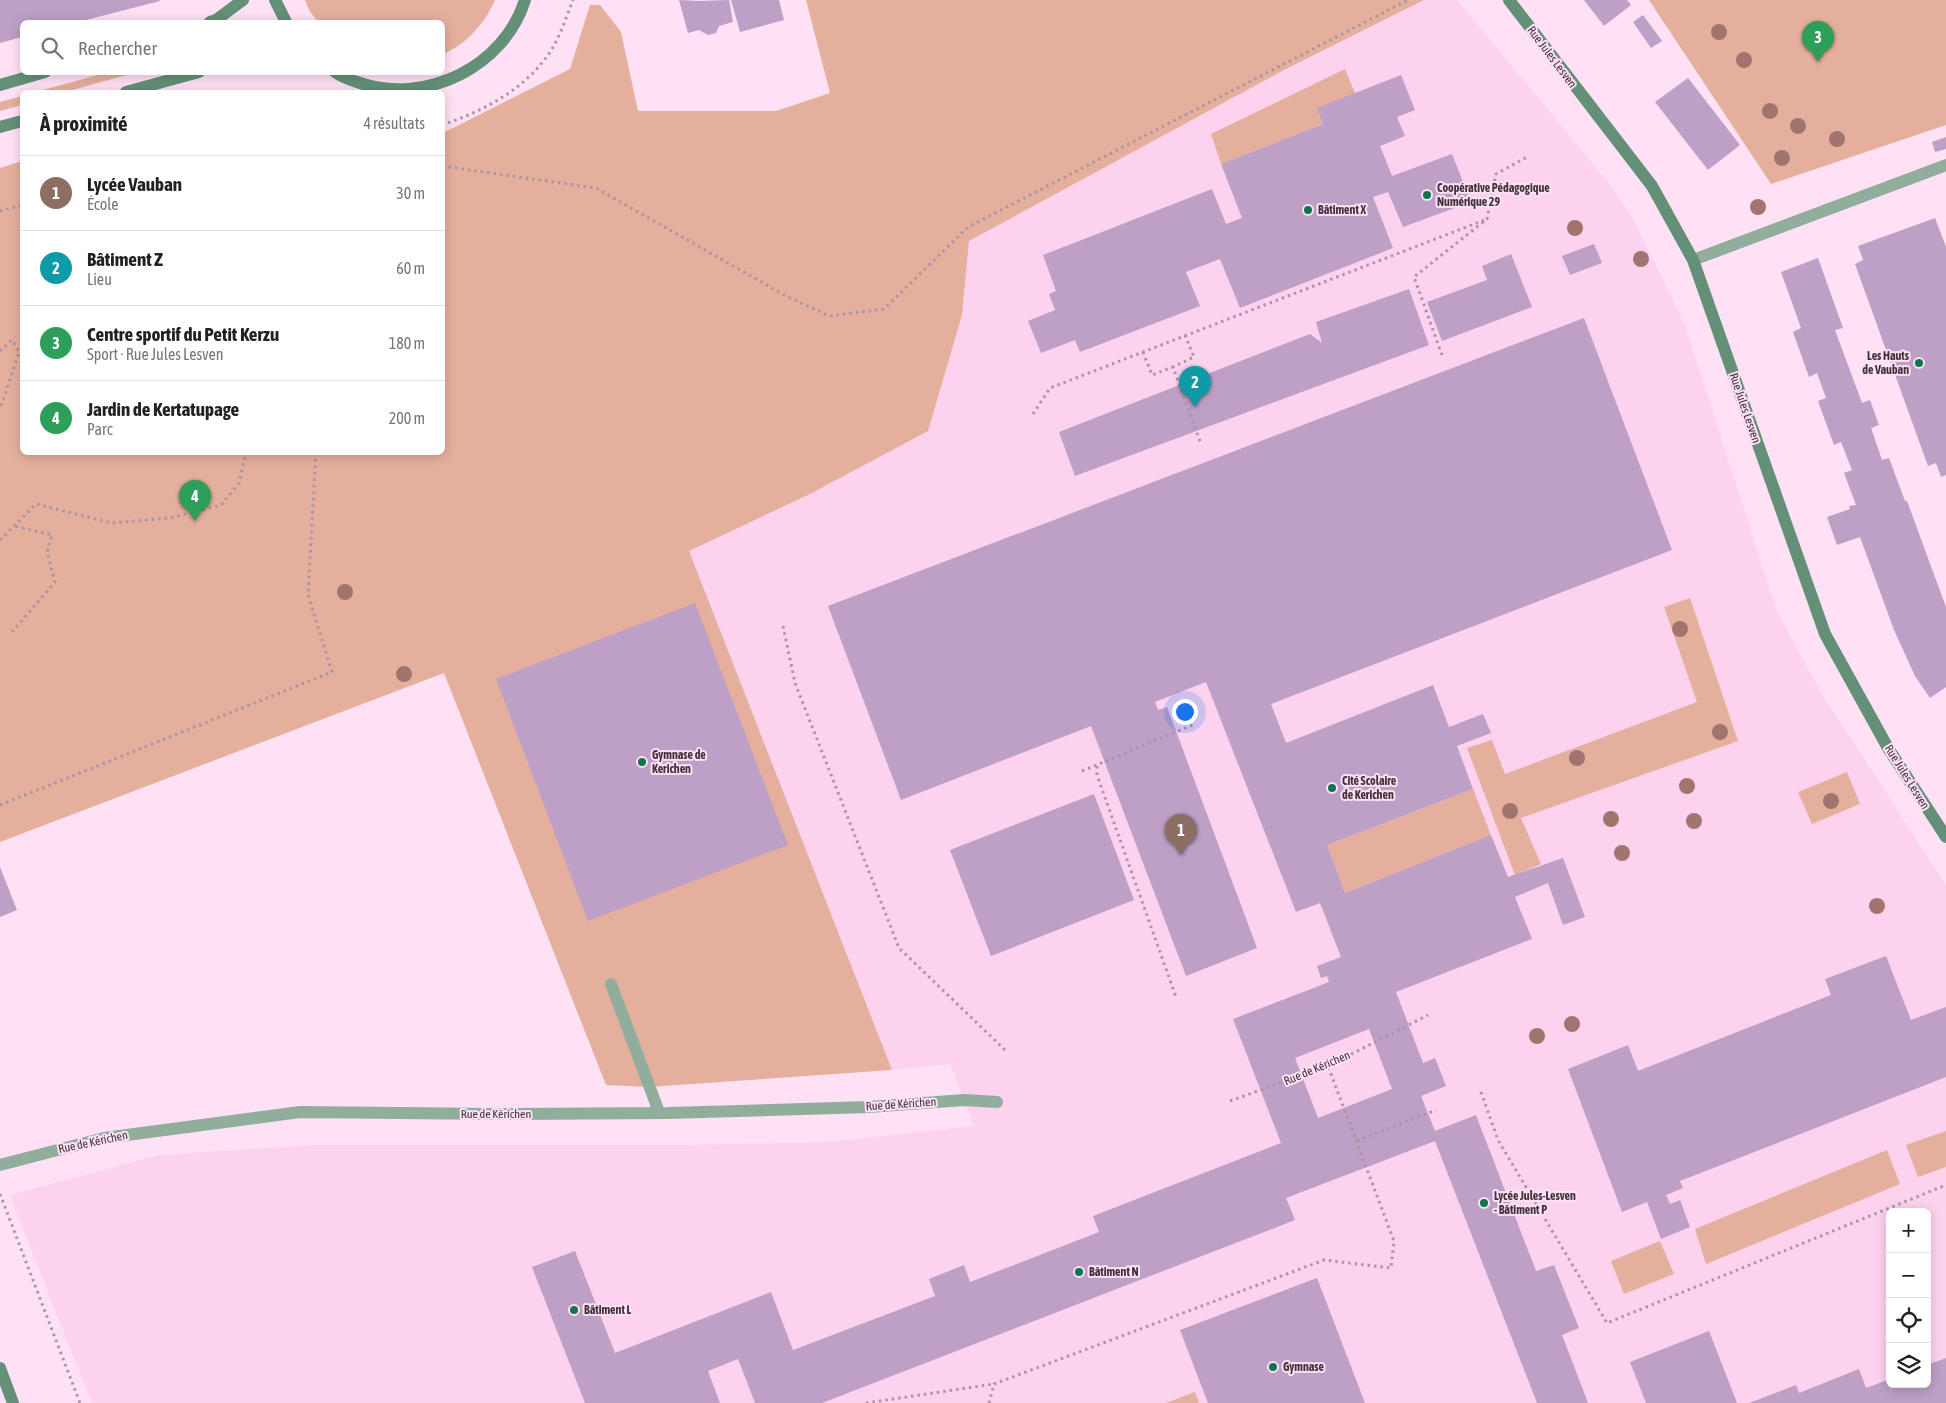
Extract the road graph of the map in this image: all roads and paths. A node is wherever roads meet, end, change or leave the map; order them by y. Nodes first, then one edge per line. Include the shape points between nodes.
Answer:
1 (243, 0) edge
2 (275, 0) edge
3 (525, 0) edge
4 (573, 0) edge
5 (1408, 0) edge
6 (1509, 0) edge
7 (216, 20) edge
8 (285, 20) edge
9 (35, 75) edge
10 (188, 75) edge
11 (340, 75) edge
12 (0, 85) edge
13 (133, 90) edge
14 (410, 90) edge
15 (410, 90) edge
16 (20, 122) edge
17 (445, 124) edge
18 (0, 128) edge
19 (1527, 157) dead end
20 (445, 166) edge
21 (1945, 169) edge
22 (20, 206) edge
23 (0, 212) edge
24 (1487, 219) junction
25 (1693, 260) junction
26 (1184, 335) junction
27 (0, 351) edge
28 (1143, 352) junction
29 (1442, 355) dead end
30 (1173, 367) junction
31 (0, 409) edge
32 (1033, 414) dead end
33 (1201, 444) dead end
34 (245, 455) edge
35 (316, 455) edge
36 (14, 526) junction
37 (0, 540) edge
38 (783, 626) dead end
39 (12, 632) dead end
40 (1193, 725) dead end
41 (1096, 766) junction
42 (1082, 771) dead end
43 (0, 805) edge
44 (1946, 837) edge
45 (611, 984) dead end
46 (1176, 997) dead end
47 (1428, 1014) dead end
48 (1005, 1050) dead end
49 (1328, 1066) junction
50 (1482, 1092) dead end
51 (1230, 1101) dead end
52 (997, 1102) dead end
53 (1436, 1110) dead end
54 (659, 1112) junction
55 (1357, 1141) junction
56 (0, 1166) edge
57 (1946, 1185) edge
58 (0, 1194) edge
59 (0, 1368) edge
60 (994, 1384) junction
61 (13, 1403) edge
62 (80, 1403) edge
63 (866, 1403) edge
64 (989, 1403) edge

1 - 7 street
2 - 8 street
3 - 15 street via 521,13 502,43 476,66 444,82
4 - 17 path via 546,59 525,80 500,100
5 - 20 path via 968,227 884,309 830,316 786,296 596,188
6 - 25 street, Rue Jules Lesven via 1652,186
9 - 12 street
10 - 13 street
11 - 14 street via 375,88
16 - 18 street
19 - 24 path via 1496,174
21 - 25 lane
22 - 23 path
24 - 26 path
24 - 29 path via 1414,277
25 - 44 street, Rue Jules Lesven via 1825,634 1888,748
26 - 28 path
26 - 30 path via 1194,357
27 - 31 path via 12,340 19,352
28 - 30 path via 1152,375
28 - 32 path via 1050,388
30 - 33 path
34 - 36 path via 239,483 221,505 170,518 112,523 36,504
35 - 43 path via 308,595 332,672
36 - 37 path
36 - 39 path via 52,535 47,552 55,582
38 - 48 path via 795,683 898,948
40 - 41 path
41 - 42 path
41 - 46 path
45 - 54 lane
47 - 49 path, Rue de Kérichen
49 - 51 path, Rue de Kérichen
49 - 55 path
50 - 57 path via 1498,1140 1607,1323
52 - 54 lane, Rue de Kérichen via 964,1100
53 - 55 path
54 - 56 lane, Rue de Kérichen via 300,1112 104,1138
55 - 60 path via 1394,1242 1391,1268 1324,1260
58 - 62 path
59 - 61 street
60 - 63 path
60 - 64 path

